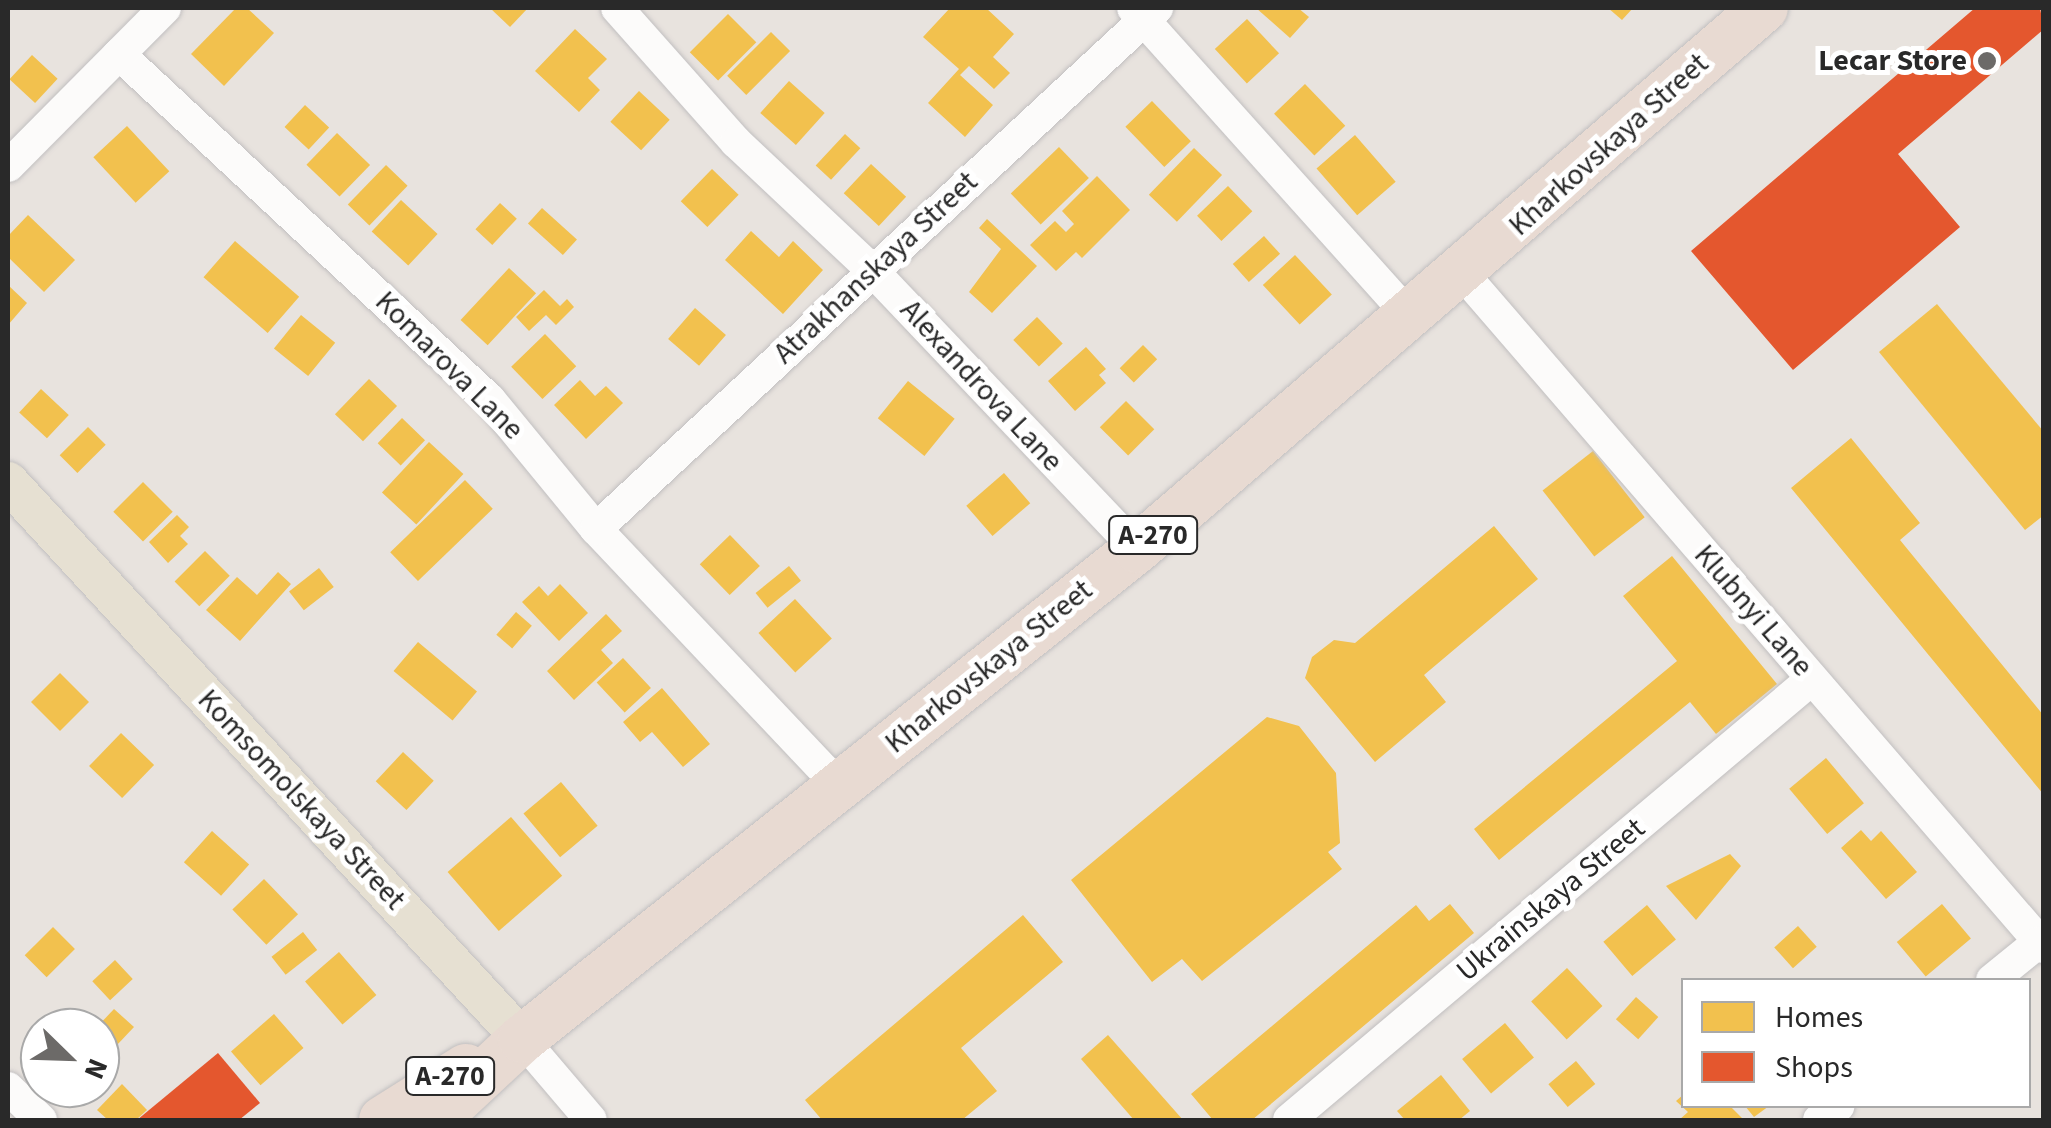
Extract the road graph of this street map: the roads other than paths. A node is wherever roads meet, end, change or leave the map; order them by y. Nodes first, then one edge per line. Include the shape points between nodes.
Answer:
1 (165, 8) edge
2 (617, 8) edge
3 (1755, 10) edge
4 (1145, 12) edge
5 (118, 54) junction
6 (8, 166) edge
7 (872, 270) junction
8 (1462, 274) junction
9 (1411, 318) junction
10 (8, 482) edge
11 (596, 529) junction
12 (1137, 549) junction
13 (1812, 679) junction
14 (840, 787) junction
15 (2041, 944) edge
16 (1995, 978) edge
17 (522, 1039) junction
18 (8, 1088) edge
19 (40, 1120) edge
20 (383, 1120) edge
21 (435, 1120) edge
22 (591, 1120) edge
23 (1289, 1120) edge

1 - 5 street
2 - 7 street, Alexandrova Lane via 736,142
3 - 8 highway, Kharkovskaya Street / А-270
4 - 7 street, Atrakhanskaya Street
4 - 9 street
5 - 6 street
5 - 11 street, Komarova Lane via 490,400
7 - 11 street, Atrakhanskaya Street
7 - 12 street, Alexandrova Lane
8 - 9 highway, Kharkovskaya Street / А-270
8 - 13 street, Klubnyi Lane
9 - 12 highway, Kharkovskaya Street / А-270
10 - 17 main road, Komsomolskaya Street
11 - 14 street, Komarova Lane
12 - 14 highway, Kharkovskaya Street / А-270
13 - 15 street, Klubnyi Lane
13 - 23 street, Ukrainskaya Street
14 - 17 highway, Kharkovskaya Street / А-270
15 - 16 street
17 - 20 highway, Kharkovskaya Street / А-270 via 419,1092
17 - 21 highway, Kharkovskaya Street / А-270
17 - 22 street, Komsomolskaya Street
18 - 19 street

